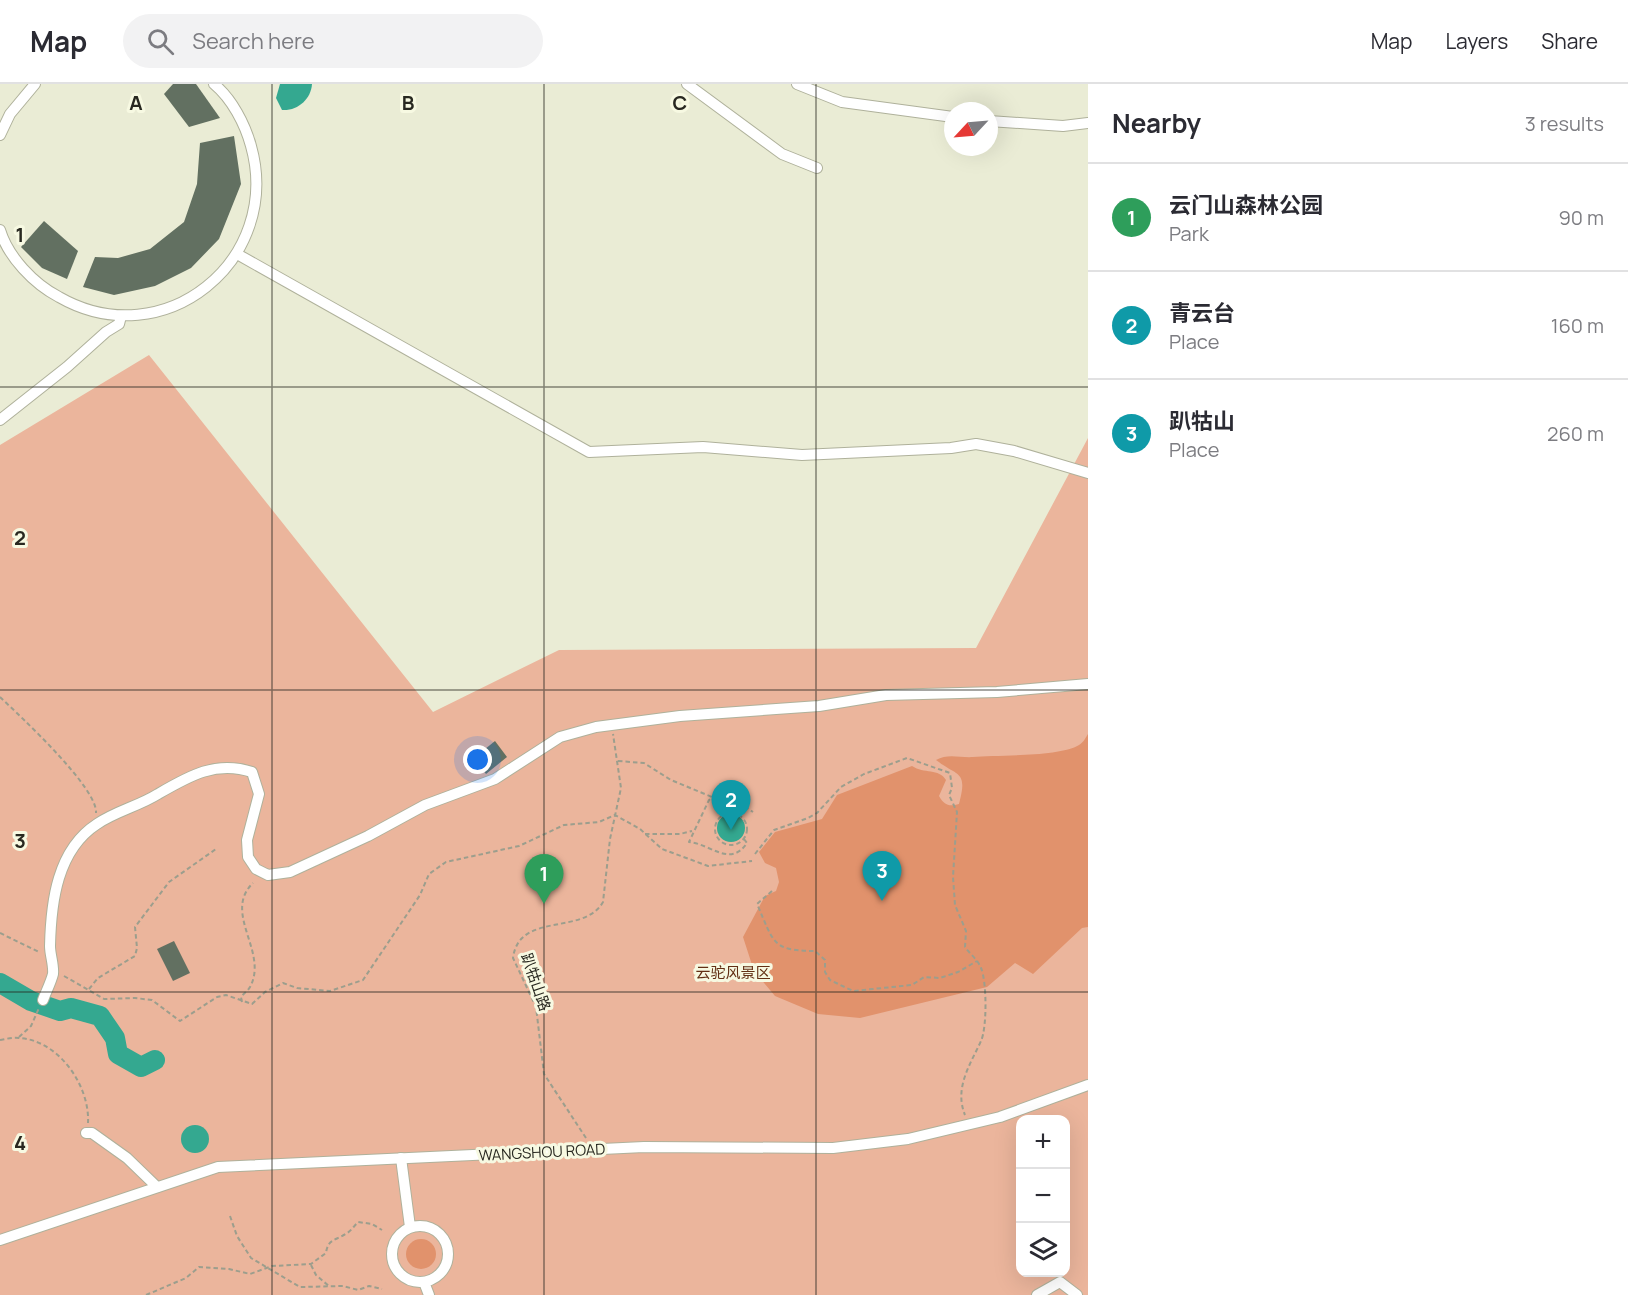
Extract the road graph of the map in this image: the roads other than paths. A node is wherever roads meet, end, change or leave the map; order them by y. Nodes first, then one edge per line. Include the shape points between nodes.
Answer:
1 (214, 84) edge
2 (687, 84) edge
3 (797, 84) edge
4 (28, 86) edge
5 (944, 116) edge
6 (998, 122) edge
7 (1088, 123) edge
8 (0, 135) edge
9 (817, 168) dead end
10 (0, 230) edge
11 (2, 245) edge
12 (237, 254) junction
13 (121, 316) junction
14 (0, 420) edge
15 (1088, 473) edge
16 (1088, 684) edge
17 (43, 1000) dead end
18 (1088, 1085) edge
19 (86, 1133) road end
20 (401, 1158) junction
21 (157, 1187) junction
22 (410, 1227) junction
23 (0, 1240) edge
24 (424, 1282) junction
25 (429, 1295) edge
26 (1037, 1295) edge
27 (1077, 1295) edge

1 - 12 street via 245,126 257,169 255,213
2 - 9 street via 782,154
3 - 5 street via 842,102
4 - 8 street
6 - 7 street via 1063,126
10 - 11 street
11 - 13 street via 48,292 95,313
12 - 13 street via 215,281 187,301 155,313
12 - 15 street via 589,452 703,447 802,455 976,444
13 - 14 street via 119,324
16 - 17 street via 997,692 886,695 819,706 680,716 611,725 560,737 495,779 425,806 290,872 268,874 256,869 248,857 247,840 259,794 252,772 238,767 201,770 80,836 62,864 51,952 53,974
18 - 20 street, WANGSHOU ROAD via 1000,1117 908,1139 832,1148 644,1147
19 - 21 street via 92,1133 127,1158
20 - 21 street, WANGSHOU ROAD via 218,1167
20 - 22 street
21 - 23 street, WANGSHOU ROAD
22 - 24 street via 402,1231 393,1245 393,1262 402,1276
22 - 24 street via 428,1226 447,1245 447,1263 442,1272
24 - 25 street
26 - 27 street via 1060,1282

